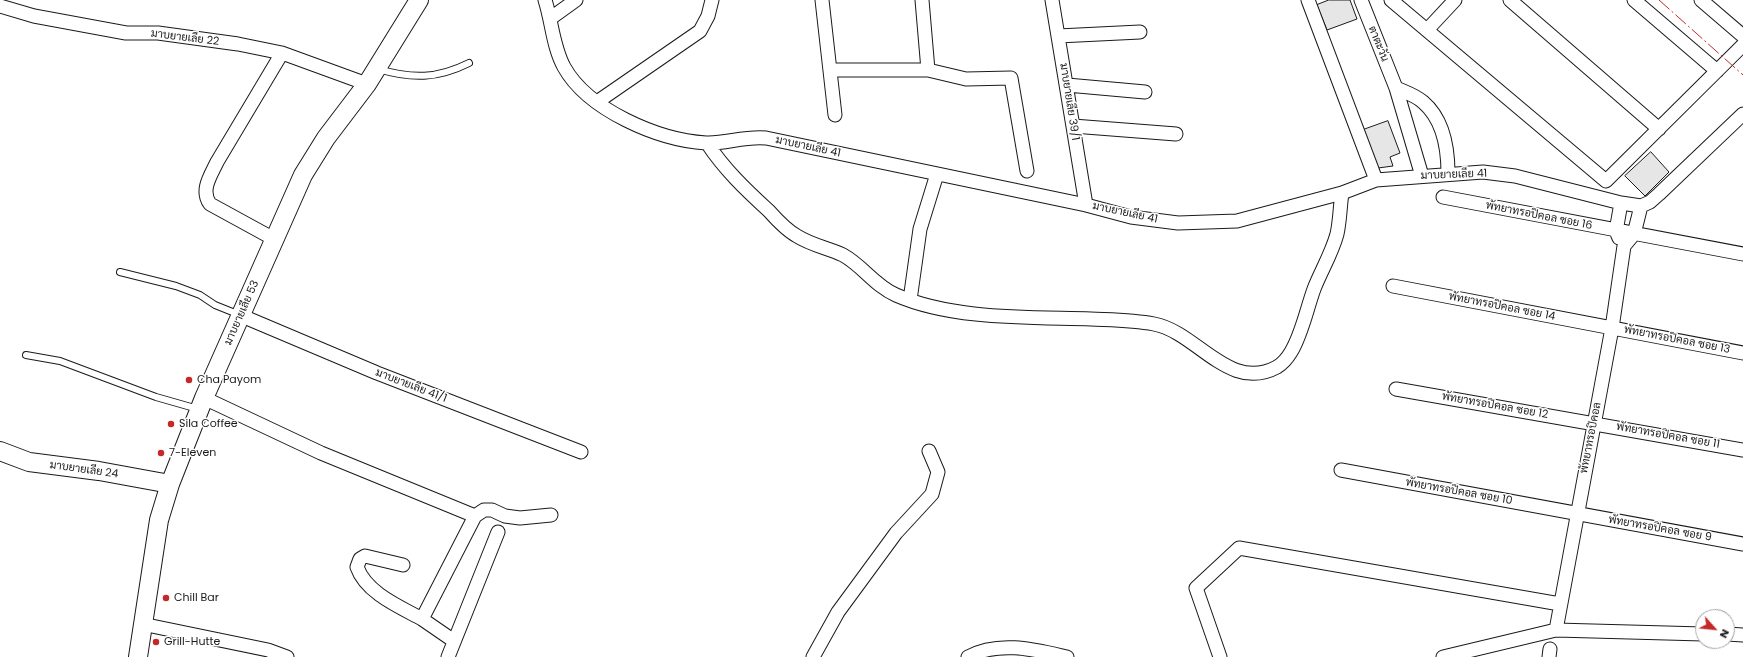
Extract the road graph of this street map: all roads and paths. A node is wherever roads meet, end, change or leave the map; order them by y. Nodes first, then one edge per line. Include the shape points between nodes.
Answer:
1 (419, 0) edge
2 (545, 0) edge
3 (576, 0) edge
4 (712, 0) edge
5 (822, 0) edge
6 (922, 0) edge
7 (1052, 0) edge
8 (1308, 0) edge
9 (1361, 0) edge
10 (1391, 0) edge
11 (1455, 0) edge
12 (1510, 0) edge
13 (1634, 0) edge
14 (1701, 0) edge
15 (0, 6) edge
16 (551, 18) junction
17 (1428, 30) junction
18 (1140, 32) dead end
19 (1058, 36) junction
20 (1743, 36) edge
21 (1743, 45) edge
22 (282, 53) junction
23 (469, 63) dead end
24 (377, 69) junction
25 (830, 70) junction
26 (928, 70) junction
27 (1717, 71) junction
28 (367, 84) junction
29 (1067, 85) junction
30 (1396, 88) junction
31 (1145, 92) dead end
32 (596, 102) junction
33 (1743, 114) edge
34 (835, 115) dead end
35 (1073, 126) junction
36 (1659, 129) junction
37 (1176, 134) dead end
38 (707, 143) junction
39 (1027, 171) dead end
40 (937, 174) junction
41 (1448, 174) junction
42 (1422, 176) junction
43 (1376, 180) junction
44 (1342, 193) junction
45 (1443, 197) dead end
46 (1621, 203) junction
47 (1086, 205) junction
48 (1641, 206) junction
49 (1616, 231) junction
50 (1634, 234) junction
51 (274, 239) junction
52 (1624, 246) junction
53 (1743, 254) edge
54 (120, 272) dead end
55 (1393, 286) dead end
56 (910, 300) junction
57 (242, 316) junction
58 (1612, 328) junction
59 (1743, 353) edge
60 (26, 355) dead end
61 (1396, 389) dead end
62 (202, 403) junction
63 (1594, 423) junction
64 (1743, 450) edge
65 (0, 451) edge
66 (929, 451) dead end
67 (581, 452) dead end
68 (1341, 470) dead end
69 (170, 484) junction
70 (1577, 514) junction
71 (551, 515) dead end
72 (475, 516) junction
73 (498, 532) dead end
74 (1743, 544) edge
75 (403, 565) dead end
76 (1560, 604) junction
77 (422, 619) junction
78 (142, 624) junction
79 (1556, 630) junction
80 (1695, 634) edge
81 (454, 641) junction
82 (138, 657) edge
83 (288, 657) edge
84 (448, 657) edge
85 (813, 657) edge
86 (968, 657) edge
87 (1067, 657) edge
88 (1220, 657) edge
89 (1443, 657) edge

1 - 24 street, มาบยายเลีย 53
2 - 16 street, มาบยายเลีย 41
3 - 16 street
4 - 32 street via 708,16 700,31
5 - 25 street
6 - 26 street
7 - 19 street, มาบยายเลีย 39/1
8 - 43 street
9 - 30 street, ตาตะวัน
10 - 17 street
11 - 17 street
12 - 36 street
13 - 27 street
14 - 20 street
15 - 22 street, มาบยายเลีย 22 via 34,16 126,33 158,33
16 - 32 street, มาบยายเลีย 41 via 564,67 582,92
17 - 36 street via 1606,181
18 - 19 street
19 - 29 street, มาบยายเลีย 39/1
21 - 27 street
22 - 28 street, มาบยายเลีย 22
22 - 51 street via 217,162 208,180 206,192 210,204
23 - 24 lane via 451,72 422,77 398,75
24 - 28 street, มาบยายเลีย 53
25 - 26 street
25 - 34 street
26 - 39 street via 966,79 1012,78
27 - 36 street
28 - 51 street, มาบยายเลีย 53 via 326,138 303,175
29 - 31 street
29 - 35 street, มาบยายเลีย 39/1
30 - 41 street via 1413,95 1432,110 1445,139
30 - 42 street, ตาตะวัน
32 - 38 street, มาบยายเลีย 41 via 650,132
33 - 48 street via 1659,194
35 - 37 street
35 - 47 street, มาบยายเลีย 39/1
38 - 40 street, มาบยายเลีย 41 via 750,137 766,138
38 - 56 street via 720,162 795,235 808,243 833,250 852,260 873,281
40 - 47 street, มาบยายเลีย 41
40 - 56 street via 920,229
41 - 42 street, มาบยายเลีย 41
41 - 46 street, มาบยายเลีย 41 via 1482,172 1515,176
42 - 43 street, มาบยายเลีย 41
43 - 44 street, มาบยายเลีย 41
44 - 47 street, มาบยายเลีย 41 via 1237,221 1178,223 1131,216
44 - 56 street via 1337,234 1298,336 1291,352 1280,366 1264,372 1250,374 1231,370 1171,330 1155,324 1126,320 992,315 951,310
45 - 49 street, พัทยาทรอปิคอล ซอย 16
46 - 48 street, มาบยายเลีย 41
46 - 49 street
48 - 50 street
49 - 50 street, พัทยาทรอปิคอล ซอย 16
49 - 52 street
50 - 52 street
50 - 53 street, พัทยาทรอปิคอล ซอย 16
51 - 57 street, มาบยายเลีย 53
52 - 58 street, พัทยาทรอปิคอล
54 - 57 lane via 182,288
55 - 58 street, พัทยาทรอปิคอล ซอย 14
57 - 62 street, มาบยายเลีย 53
57 - 67 street, มาบยายเลีย 41/1 via 377,373
58 - 59 street, พัทยาทรอปิคอล ซอย 13
58 - 63 street, พัทยาทรอปิคอล
60 - 62 lane via 60,361 156,397
61 - 63 street, พัทยาทรอปิคอล ซอย 12
62 - 69 street, มาบยายเลีย 53
62 - 72 street
63 - 64 street, พัทยาทรอปิคอล ซอย 11
63 - 70 street, พัทยาทรอปิคอล
65 - 69 street, มาบยายเลีย 24 via 29,462
66 - 85 street via 938,472 932,494 896,533 838,612
68 - 70 street, พัทยาทรอปิคอล ซอย 10
69 - 78 street, มาบยายเลีย 53 via 159,520
70 - 74 street, พัทยาทรอปิคอล ซอย 9
70 - 76 street, พัทยาทรอปิคอล
71 - 72 street via 520,518 484,510
72 - 77 street
73 - 81 street
75 - 77 street via 365,556 360,559 357,567 377,593
76 - 79 street, พัทยาทรอปิคอล
76 - 88 street via 1239,548 1196,588
77 - 81 street
78 - 82 street, มาบยายเลีย 53
78 - 83 street via 268,650
79 - 80 street
79 - 89 street
81 - 84 street
86 - 87 street via 999,647 1022,648

